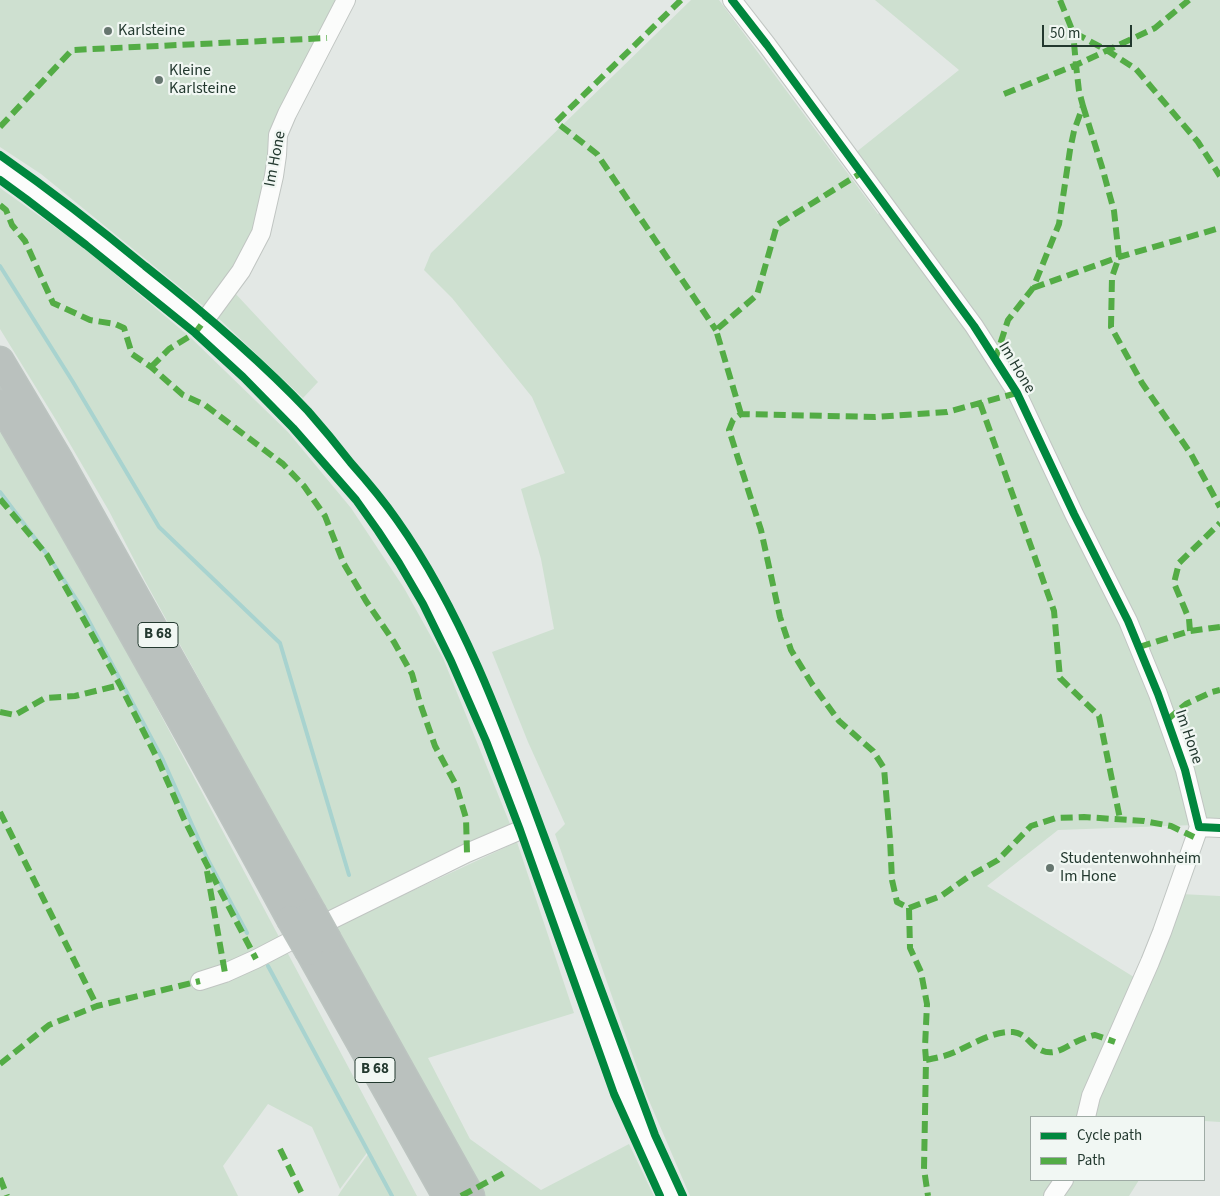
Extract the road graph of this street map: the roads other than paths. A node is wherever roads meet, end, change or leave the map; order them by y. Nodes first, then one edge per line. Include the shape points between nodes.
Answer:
1 (346, 0) edge
2 (732, 0) edge
3 (0, 169) edge
4 (208, 316) dead end
5 (0, 360) edge
6 (0, 403) edge
7 (530, 826) junction
8 (1199, 827) junction
9 (1220, 828) edge
10 (301, 915) junction
11 (200, 981) dead end
12 (1086, 1116) edge
13 (1063, 1181) edge
14 (455, 1189) edge
15 (672, 1196) edge
16 (1053, 1196) edge

1 - 4 street, Im Hone via 278,135 274,176 260,233 241,271
2 - 8 street, Im Hone via 974,326 1017,393 1128,621 1185,770
3 - 7 street via 91,235 202,325 301,420 364,494 388,525 433,599 496,737
5 - 10 highway, B 68 via 60,461
6 - 10 highway, B 68 via 181,718
7 - 11 street via 441,866 256,959
7 - 15 street via 630,1099
8 - 9 street
8 - 12 street via 1162,932 1091,1096
10 - 14 highway, B 68, bridge
13 - 16 street

